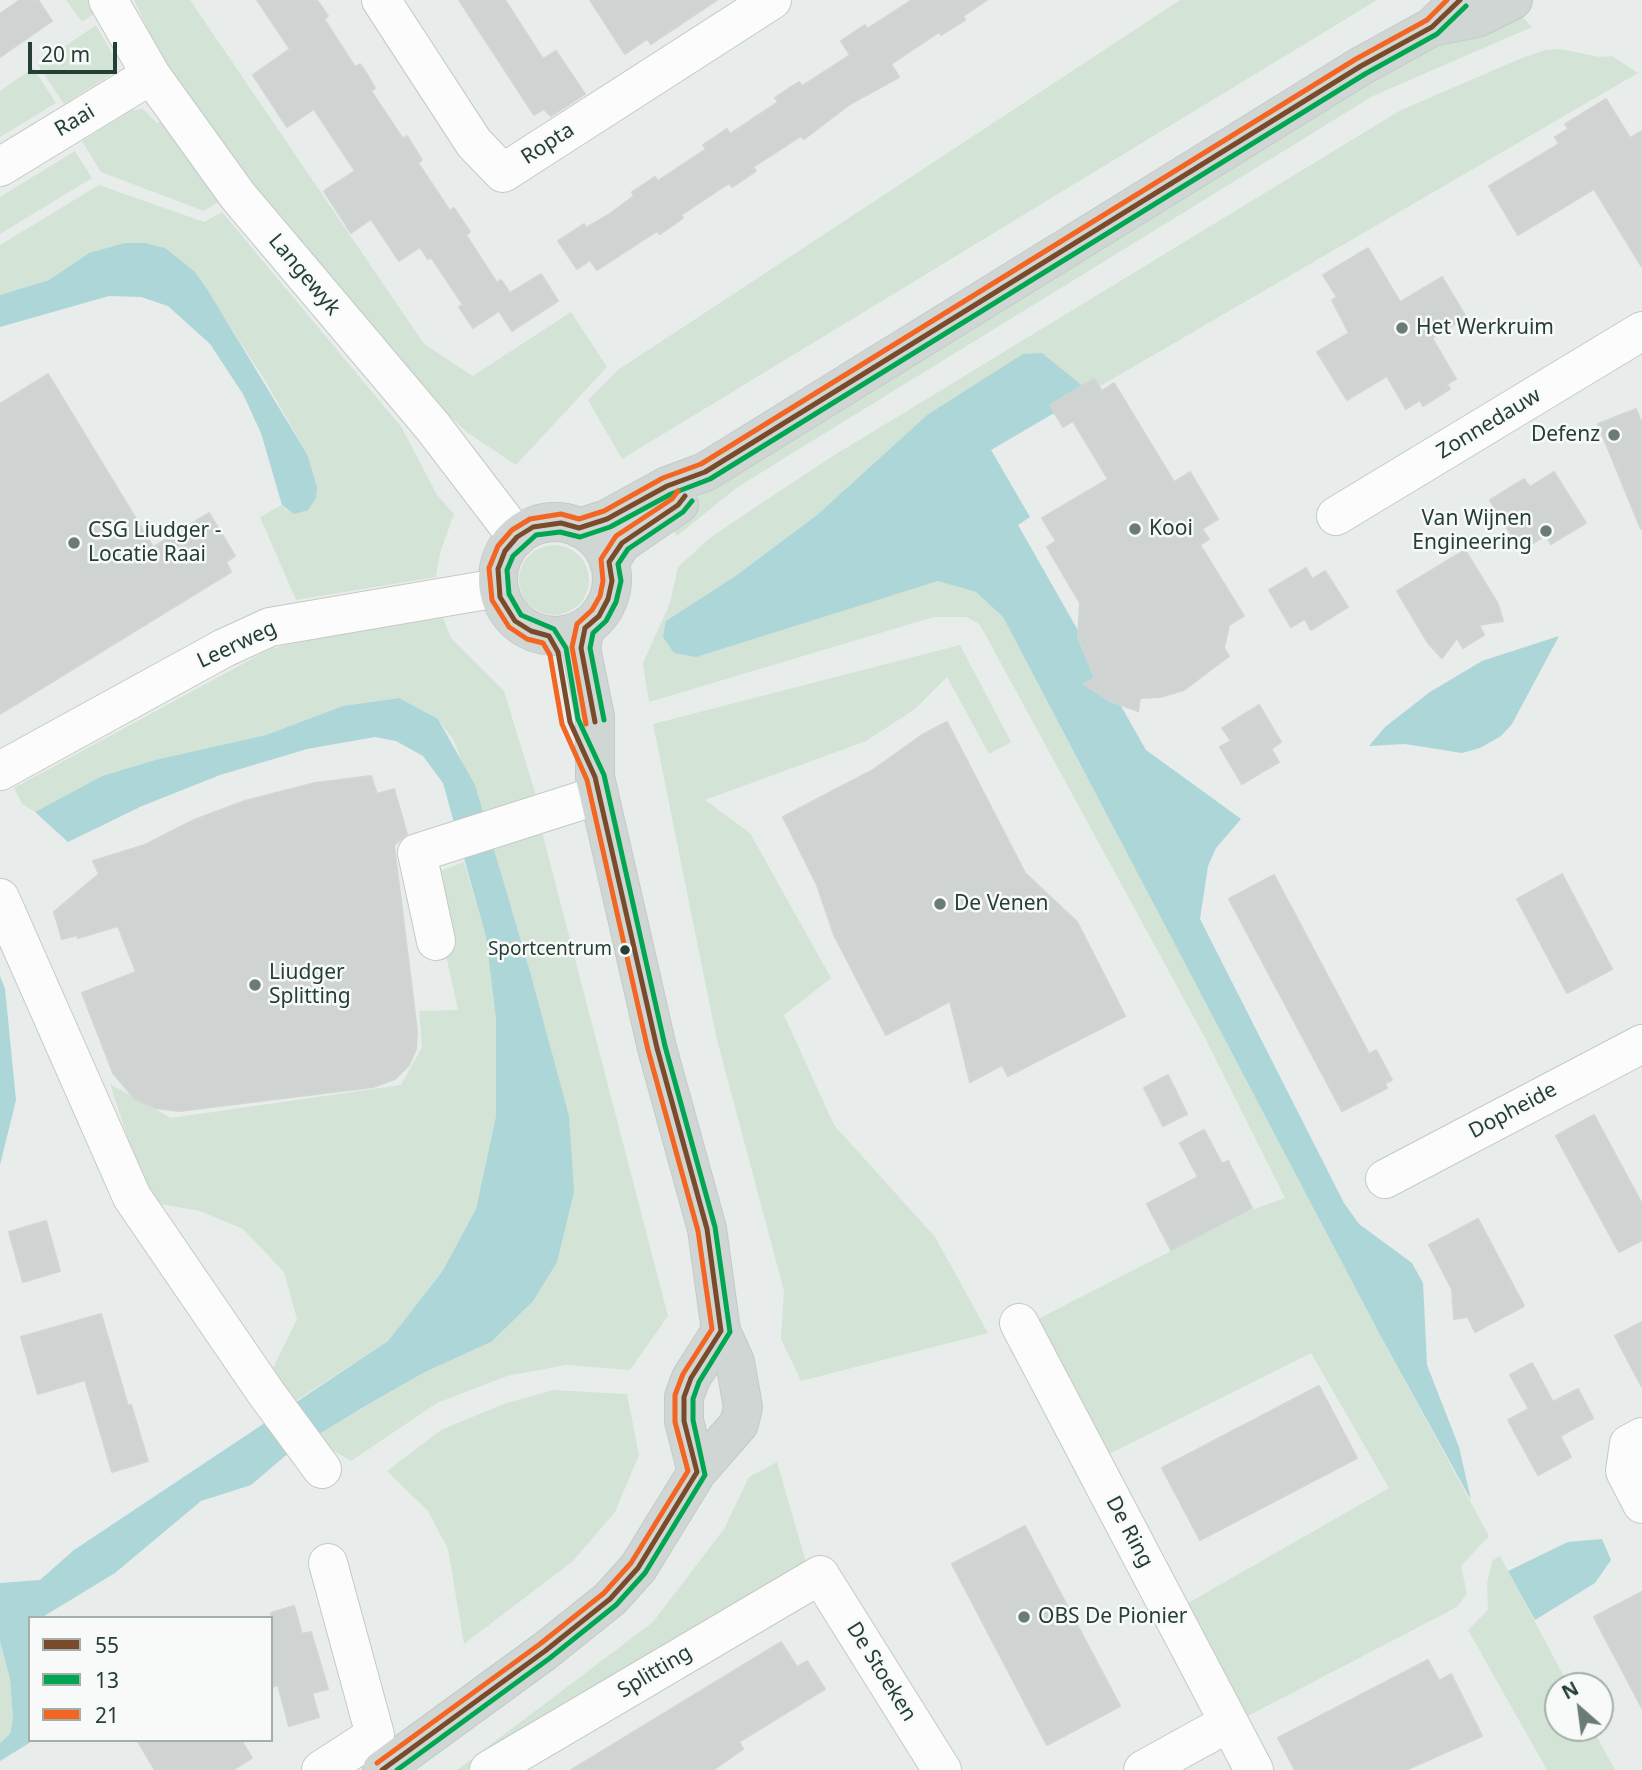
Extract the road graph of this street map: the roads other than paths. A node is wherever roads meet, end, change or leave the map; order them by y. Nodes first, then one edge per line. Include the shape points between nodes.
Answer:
1 (108, 0) edge
2 (381, 0) edge
3 (772, 0) edge
4 (1460, 0) edge
5 (1513, 0) edge
6 (1432, 26) junction
7 (151, 75) junction
8 (0, 167) edge
9 (1642, 331) edge
10 (705, 472) junction
11 (1336, 516) dead end
12 (579, 528) junction
13 (517, 537) junction
14 (609, 562) junction
15 (498, 588) junction
16 (567, 632) junction
17 (0, 771) edge
18 (597, 786) junction
19 (0, 898) edge
20 (436, 941) dead end
21 (1642, 1044) edge
22 (1385, 1179) dead end
23 (1019, 1323) dead end
24 (721, 1331) junction
25 (1642, 1437) edge
26 (322, 1469) dead end
27 (696, 1472) junction
28 (1642, 1504) edge
29 (328, 1563) dead end
30 (820, 1575) joint
31 (1240, 1745) edge
32 (321, 1770) edge
33 (382, 1770) edge
34 (489, 1770) edge
35 (942, 1770) edge
36 (1143, 1770) edge

1 - 7 street, Langewyk
2 - 3 street, Ropta via 474,144 503,173
4 - 6 main road
5 - 6 main road via 1477,18
6 - 10 main road
7 - 8 street, Raai
7 - 13 street, Langewyk via 238,196 441,437
9 - 11 street, Zonnedauw
10 - 12 main road
10 - 14 main road via 678,505 622,543
12 - 13 main road via 551,523
12 - 14 main road via 594,539
13 - 15 main road via 501,560
14 - 16 main road via 612,581 599,616
15 - 16 main road via 515,621 531,631
15 - 17 street, Leerweg via 270,626
16 - 18 main road via 558,652 570,722
18 - 20 street via 499,828 417,853
18 - 24 main road via 657,1048 706,1229
19 - 26 street via 132,1198
21 - 22 street, Dopheide
23 - 31 street, De Ring
24 - 27 main road via 684,1397 684,1421
24 - 27 main road via 738,1374 743,1407 739,1424
25 - 28 street via 1629,1444 1625,1471
27 - 33 main road via 638,1568 610,1599
29 - 32 street via 374,1735
30 - 34 street, Splitting
30 - 35 street, De Stoeken
31 - 36 street

